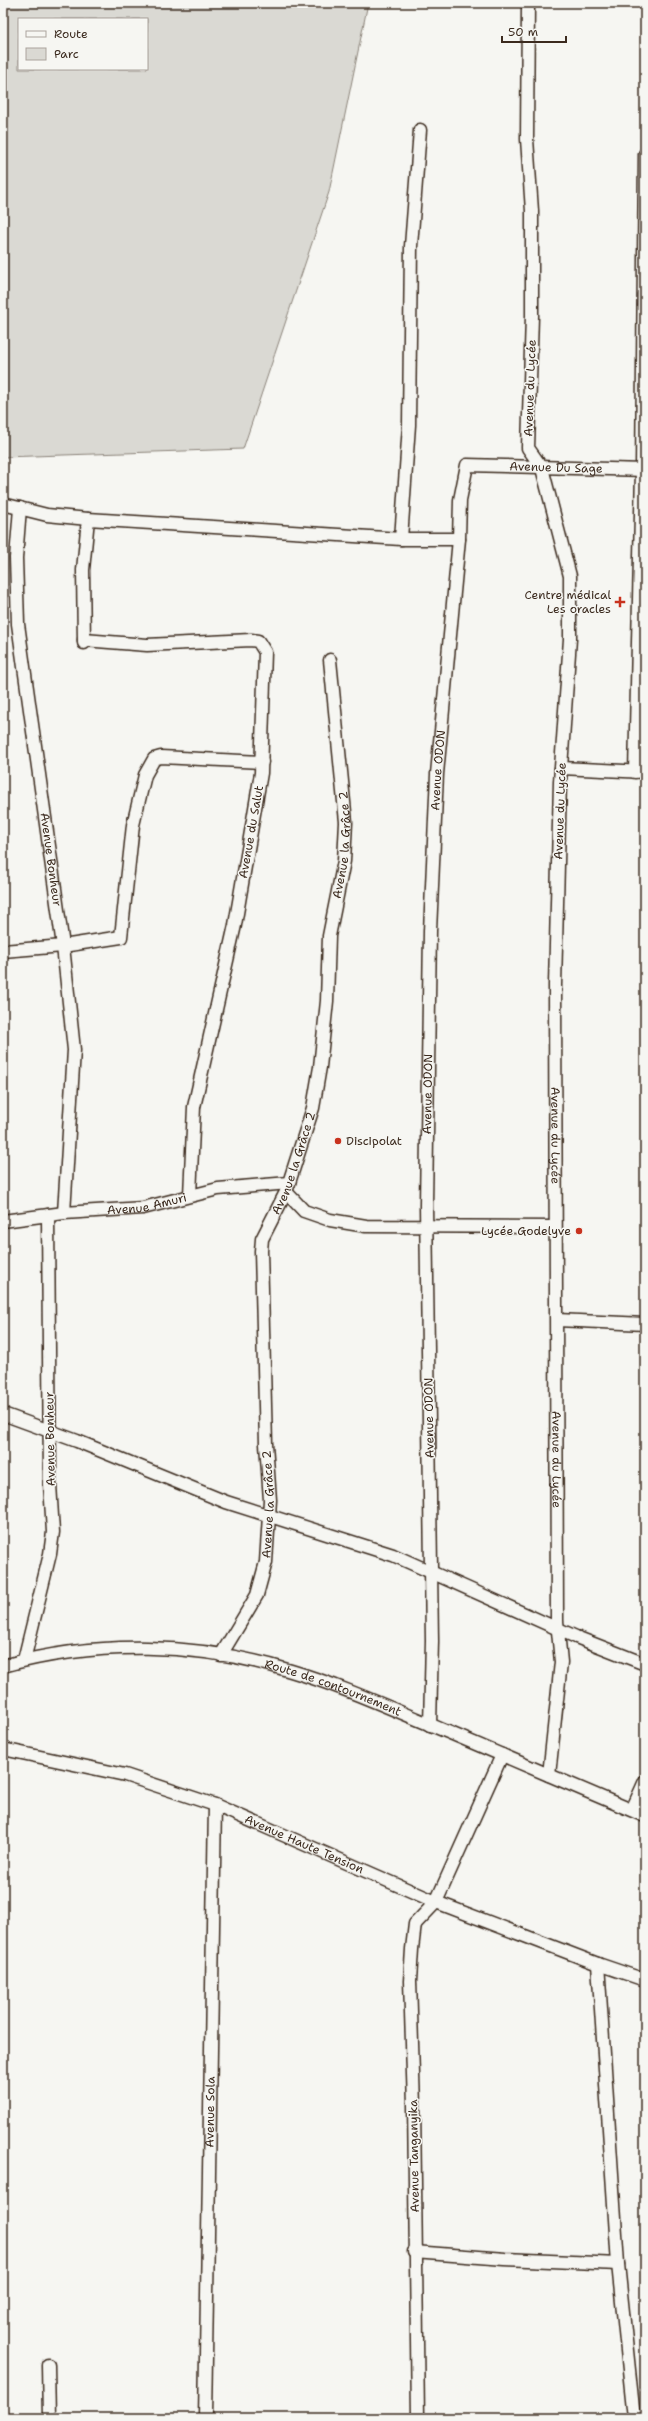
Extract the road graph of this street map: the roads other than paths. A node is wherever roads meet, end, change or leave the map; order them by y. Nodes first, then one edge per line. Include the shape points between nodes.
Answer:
1 (528, 3) edge
2 (420, 130) dead end
3 (645, 154) edge
4 (467, 465) joint
5 (542, 468) junction
6 (644, 470) edge
7 (3, 504) edge
8 (20, 508) junction
9 (88, 519) junction
10 (401, 539) junction
11 (459, 539) junction
12 (330, 660) dead end
13 (262, 762) junction
14 (561, 768) junction
15 (640, 772) edge
16 (63, 946) junction
17 (3, 951) edge
18 (287, 1188) junction
19 (190, 1195) junction
20 (64, 1213) junction
21 (48, 1215) junction
22 (3, 1221) edge
23 (427, 1226) junction
24 (555, 1227) junction
25 (557, 1320) junction
26 (645, 1324) edge
27 (3, 1414) edge
28 (49, 1431) junction
29 (268, 1516) junction
30 (431, 1572) junction
31 (558, 1628) junction
32 (221, 1655) junction
33 (24, 1660) junction
34 (645, 1664) edge
35 (3, 1666) edge
36 (430, 1725) junction
37 (3, 1749) edge
38 (502, 1755) junction
39 (549, 1775) junction
40 (645, 1781) edge
41 (215, 1805) junction
42 (632, 1810) junction
43 (645, 1816) edge
44 (436, 1902) junction
45 (598, 1964) junction
46 (645, 1980) edge
47 (414, 2252) junction
48 (618, 2264) junction
49 (48, 2365) dead end
50 (49, 2418) edge
51 (205, 2418) edge
52 (418, 2418) edge
53 (634, 2418) edge

1 - 5 street, Avenue du Lycée via 527,139 532,211 528,448
2 - 10 street via 412,246 409,425
3 - 6 street
4 - 5 street, Avenue Du Sage
4 - 11 street, Avenue ODON via 460,500
5 - 6 street, Avenue Du Sage
5 - 14 street, Avenue du Lycée via 570,576 570,639
6 - 15 street
7 - 8 street
8 - 9 street via 48,515
8 - 16 street, Avenue Bonheur via 16,558 18,624
9 - 10 street
9 - 13 street, Avenue du Salut via 83,570 84,642 147,645 258,641 265,652
10 - 11 street
11 - 23 street, Avenue ODON via 437,782 430,931
12 - 18 street, Avenue la Grâce 2 via 346,822 344,861 331,919 327,1001 313,1108
13 - 16 street via 161,757 154,759 145,775 133,825 121,937
13 - 19 street, Avenue du Salut via 235,925 194,1107
14 - 15 street
14 - 24 street, Avenue du Lycée via 555,985
16 - 17 street
16 - 20 street, Avenue Bonheur via 74,1050
18 - 19 street, Avenue Amuri via 247,1185
18 - 23 street via 304,1210 330,1220 366,1226
18 - 29 street, Avenue la Grâce 2 via 262,1238 261,1251 270,1500
19 - 20 street, Avenue Amuri via 143,1208
20 - 21 street, Avenue Amuri
21 - 22 street, Avenue Amuri
21 - 28 street, Avenue Bonheur
23 - 24 street
23 - 30 street, Avenue ODON
24 - 25 street, Avenue du Lycée
25 - 26 street
25 - 31 street, Avenue du Lycée
27 - 28 street
28 - 29 street via 226,1502
28 - 33 street, Avenue Bonheur via 53,1532
29 - 30 street via 393,1555
29 - 32 street, Avenue la Grâce 2 via 266,1562 257,1595
30 - 31 street
30 - 36 street, Avenue ODON
31 - 34 street
31 - 39 street, Avenue du Lycée via 561,1662
32 - 33 street, Route de contournement via 146,1647 98,1649
32 - 36 street, Route de contournement via 290,1670 360,1695
33 - 35 street, Route de contournement
36 - 38 street, Route de contournement
37 - 41 street, Avenue Haute Tension via 125,1775
38 - 39 street, Route de contournement
38 - 44 street, Avenue Tanganyika
39 - 42 street, Route de contournement
40 - 42 street
41 - 44 street, Avenue Haute Tension
41 - 51 street, Avenue Sola
42 - 43 street, Route de contournement
44 - 45 street, Avenue Haute Tension
44 - 47 street, Avenue Tanganyika via 415,1924 410,1981 414,2105
45 - 46 street, Avenue Haute Tension
45 - 48 street
47 - 48 street
47 - 52 street, Avenue Tanganyika
48 - 53 street
49 - 50 street

